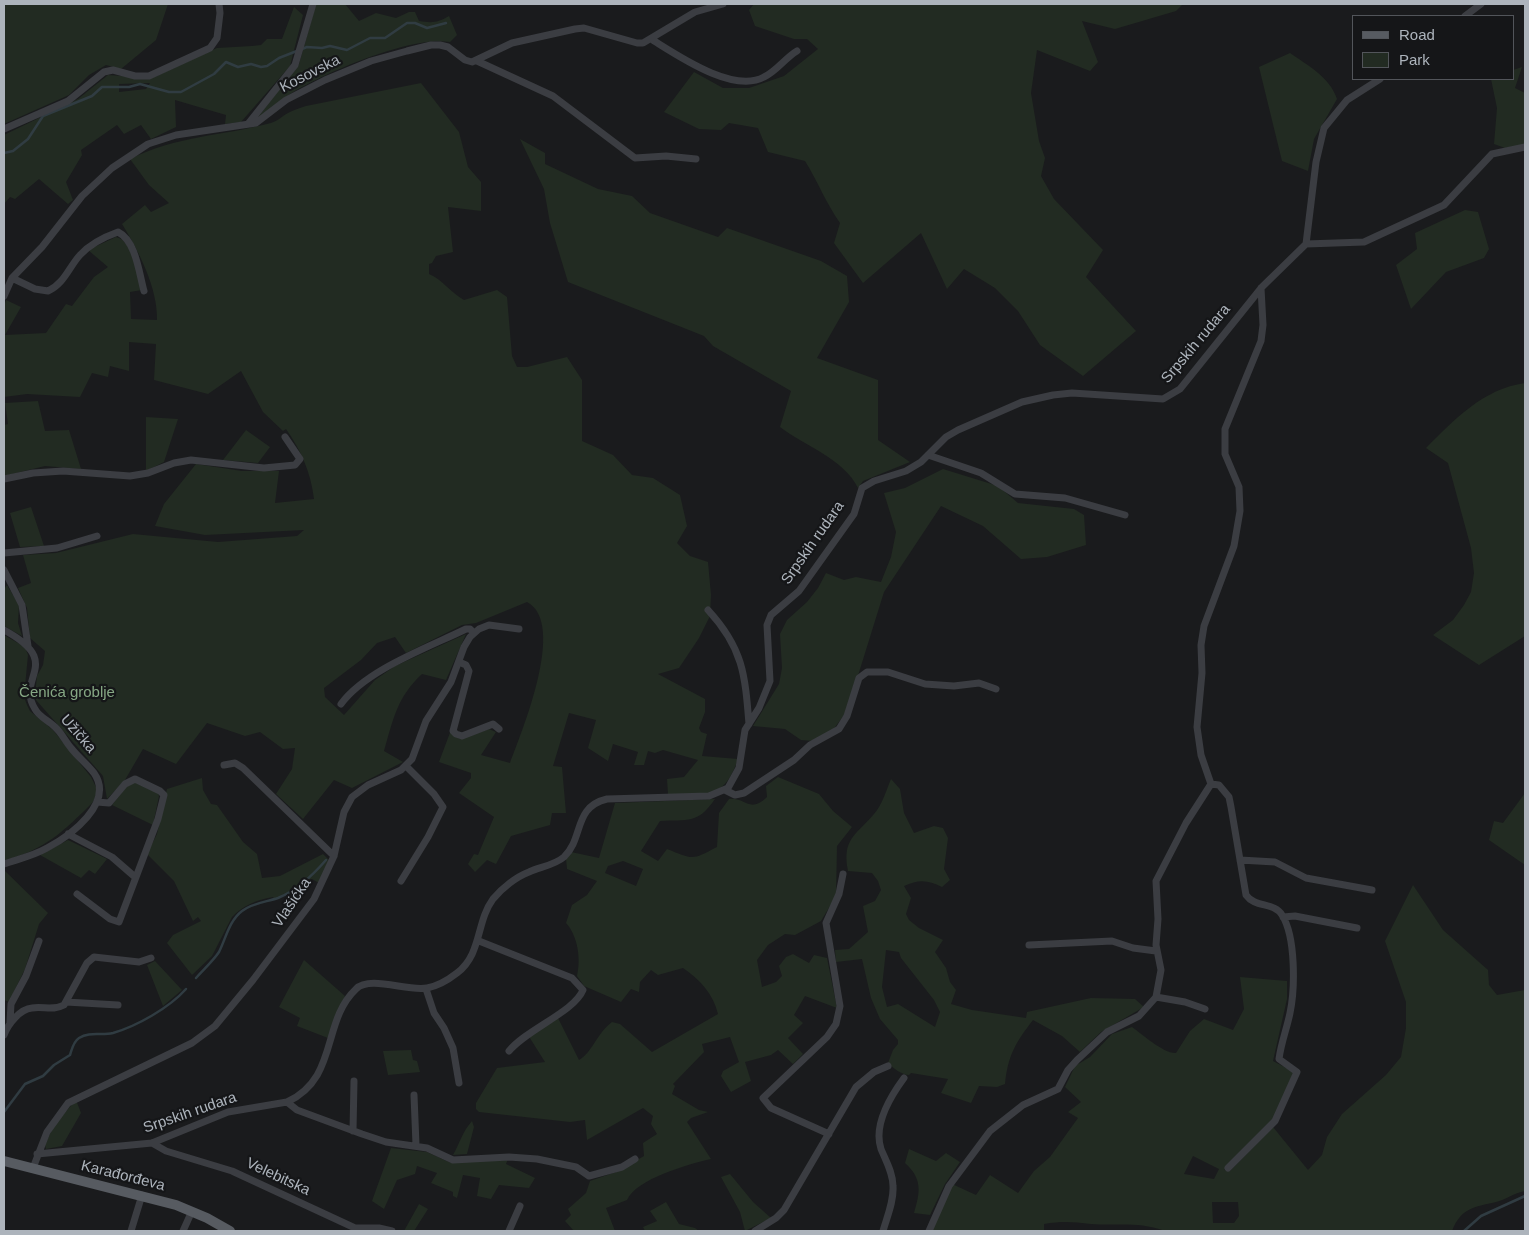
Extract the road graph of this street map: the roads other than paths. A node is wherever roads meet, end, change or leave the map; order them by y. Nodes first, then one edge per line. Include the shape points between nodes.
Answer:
1 (219, 4) edge
2 (313, 4) edge
3 (723, 4) edge
4 (1481, 4) edge
5 (1466, 15) edge
6 (651, 39) junction
7 (797, 50) dead end
8 (477, 60) junction
9 (1378, 80) edge
10 (247, 125) junction
11 (4, 129) edge
12 (1525, 147) edge
13 (696, 159) dead end
14 (1306, 244) junction
15 (12, 278) junction
16 (1262, 287) junction
17 (144, 291) dead end
18 (4, 296) edge
19 (285, 437) dead end
20 (928, 455) junction
21 (4, 479) edge
22 (1125, 516) dead end
23 (97, 536) dead end
24 (4, 553) edge
25 (4, 570) edge
26 (708, 610) dead end
27 (4, 630) edge
28 (519, 630) dead end
29 (474, 633) junction
30 (28, 646) junction
31 (459, 662) junction
32 (996, 689) dead end
33 (341, 704) dead end
34 (749, 724) junction
35 (499, 729) dead end
36 (224, 764) dead end
37 (406, 766) junction
38 (1211, 784) junction
39 (726, 790) junction
40 (97, 802) junction
41 (68, 834) junction
42 (334, 856) junction
43 (1240, 860) junction
44 (4, 864) edge
45 (843, 874) dead end
46 (135, 877) junction
47 (401, 881) dead end
48 (1372, 890) dead end
49 (77, 894) dead end
50 (1283, 917) junction
51 (1357, 928) dead end
52 (39, 941) dead end
53 (479, 941) junction
54 (1029, 946) dead end
55 (1156, 951) junction
56 (151, 958) dead end
57 (426, 989) junction
58 (1156, 997) junction
59 (66, 1002) junction
60 (118, 1004) dead end
61 (1205, 1010) dead end
62 (10, 1022) junction
63 (4, 1035) edge
64 (509, 1051) dead end
65 (888, 1066) dead end
66 (904, 1078) dead end
67 (354, 1081) dead end
68 (459, 1083) dead end
69 (414, 1096) dead end
70 (287, 1102) junction
71 (353, 1131) junction
72 (829, 1134) junction
73 (152, 1142) junction
74 (416, 1145) junction
75 (37, 1154) junction
76 (635, 1159) dead end
77 (4, 1161) edge
78 (33, 1168) junction
79 (1228, 1168) dead end
80 (142, 1195) junction
81 (520, 1206) dead end
82 (192, 1211) junction
83 (227, 1230) edge
84 (130, 1231) edge
85 (183, 1231) edge
86 (392, 1231) edge
87 (509, 1231) edge
88 (755, 1231) edge
89 (883, 1231) edge
90 (929, 1231) edge

1 - 11 street via 217,38 210,48 149,76 113,70 104,72 68,101
2 - 10 street via 291,72
3 - 6 street via 695,12
4 - 5 street
6 - 7 street via 710,74 743,80 763,78
6 - 8 street via 637,43 584,28 575,29 512,43
8 - 10 street, Kosovska via 465,60 448,47 431,44 398,53 325,80 286,100 262,120
8 - 13 street, Kosovska via 553,96 636,158
9 - 14 street via 1347,100 1324,128 1316,162
10 - 15 street, Kosovska via 159,139 130,154 82,196 42,247
12 - 14 street via 1492,154 1444,205 1364,242
14 - 16 street, Srpskih rudara
15 - 17 street via 35,289 48,291 62,282 88,247 118,232 132,249
15 - 18 street, Kosovska
16 - 20 street, Srpskih rudara via 1180,389 1170,396 1153,400 1072,393 1022,402 958,430
16 - 38 street via 1261,341 1225,429 1225,454 1239,487 1240,511 1234,546 1204,626 1201,645 1197,727 1200,755
19 - 21 street via 300,459 295,465 264,468 182,460 130,476 63,471
20 - 22 street via 981,473 1015,494 1065,498
20 - 34 street, Srpskih rudara via 906,471 862,488 854,514 845,522 799,591 771,616 767,625 770,680
23 - 24 street via 57,548
25 - 30 street, Užička via 22,605
26 - 34 street via 724,627 745,674
27 - 30 street
28 - 29 street via 489,625
29 - 31 street via 467,641
29 - 33 street via 466,629 408,657 361,684
30 - 40 street, Užička via 35,660 30,696 34,708 56,727 93,772 101,789
31 - 35 street via 469,671 453,731 462,736 493,724
31 - 37 street via 451,682 428,715 414,755
32 - 39 street via 979,684 925,684 888,672 867,672 859,678 847,716 834,733 810,745 794,760 744,793 735,795
34 - 39 street, Srpskih rudara via 743,736 738,772
36 - 42 street via 235,763 243,768
37 - 42 street, Vlašićka via 352,797 344,812
37 - 47 street via 444,807
38 - 43 street via 1219,785 1229,797
38 - 55 street via 1186,823 1156,881
39 - 53 street via 709,796 600,800 584,814 564,858 522,876 495,898 484,914
40 - 41 street
40 - 46 street via 109,803 125,784 135,779 164,795
41 - 44 street via 41,851
41 - 46 street via 112,857
42 - 75 street, Vlašićka via 321,888 301,918 215,1026 192,1043 74,1099 50,1126
43 - 48 street via 1275,862 1306,878
43 - 50 street via 1248,898 1272,906
45 - 72 street via 840,894 826,923 840,1006 836,1024 827,1037 763,1098 771,1108
46 - 49 street via 121,920 117,922
50 - 51 street via 1295,916
50 - 79 street via 1291,947 1293,994 1279,1058 1295,1069 1296,1079 1275,1121
52 - 62 street via 9,1009
53 - 57 street via 466,965 447,980
53 - 64 street via 572,978 584,990 575,1002 518,1040
54 - 55 street via 1112,941
55 - 58 street via 1161,970
56 - 59 street via 139,962 94,957 87,963
57 - 68 street via 434,1013 451,1043
57 - 70 street via 366,984 357,988 347,999 320,1073 302,1093
58 - 61 street via 1185,1002
58 - 90 street via 1139,1016 1107,1032 1077,1060 1058,1089 1024,1105 990,1131 948,1186
59 - 60 street
59 - 62 street via 57,1008 29,1008
62 - 63 street
65 - 72 street via 874,1072 856,1087
66 - 89 street via 889,1102 878,1134 894,1188
67 - 71 street
69 - 74 street
70 - 71 street via 296,1110
70 - 73 street, Srpskih rudara via 228,1112
71 - 74 street via 386,1142
72 - 88 street via 784,1210
73 - 75 street, Srpskih rudara
73 - 86 street, Velebitska via 166,1151 232,1171 355,1228
74 - 76 street via 454,1160 537,1159 576,1167 589,1176 622,1167
75 - 78 street, Vlašićka
77 - 78 main road, Karađorđeva
78 - 80 main road, Karađorđeva
80 - 82 main road, Karađorđeva
80 - 84 street
81 - 87 street
82 - 83 main road, Karađorđeva
82 - 85 street

